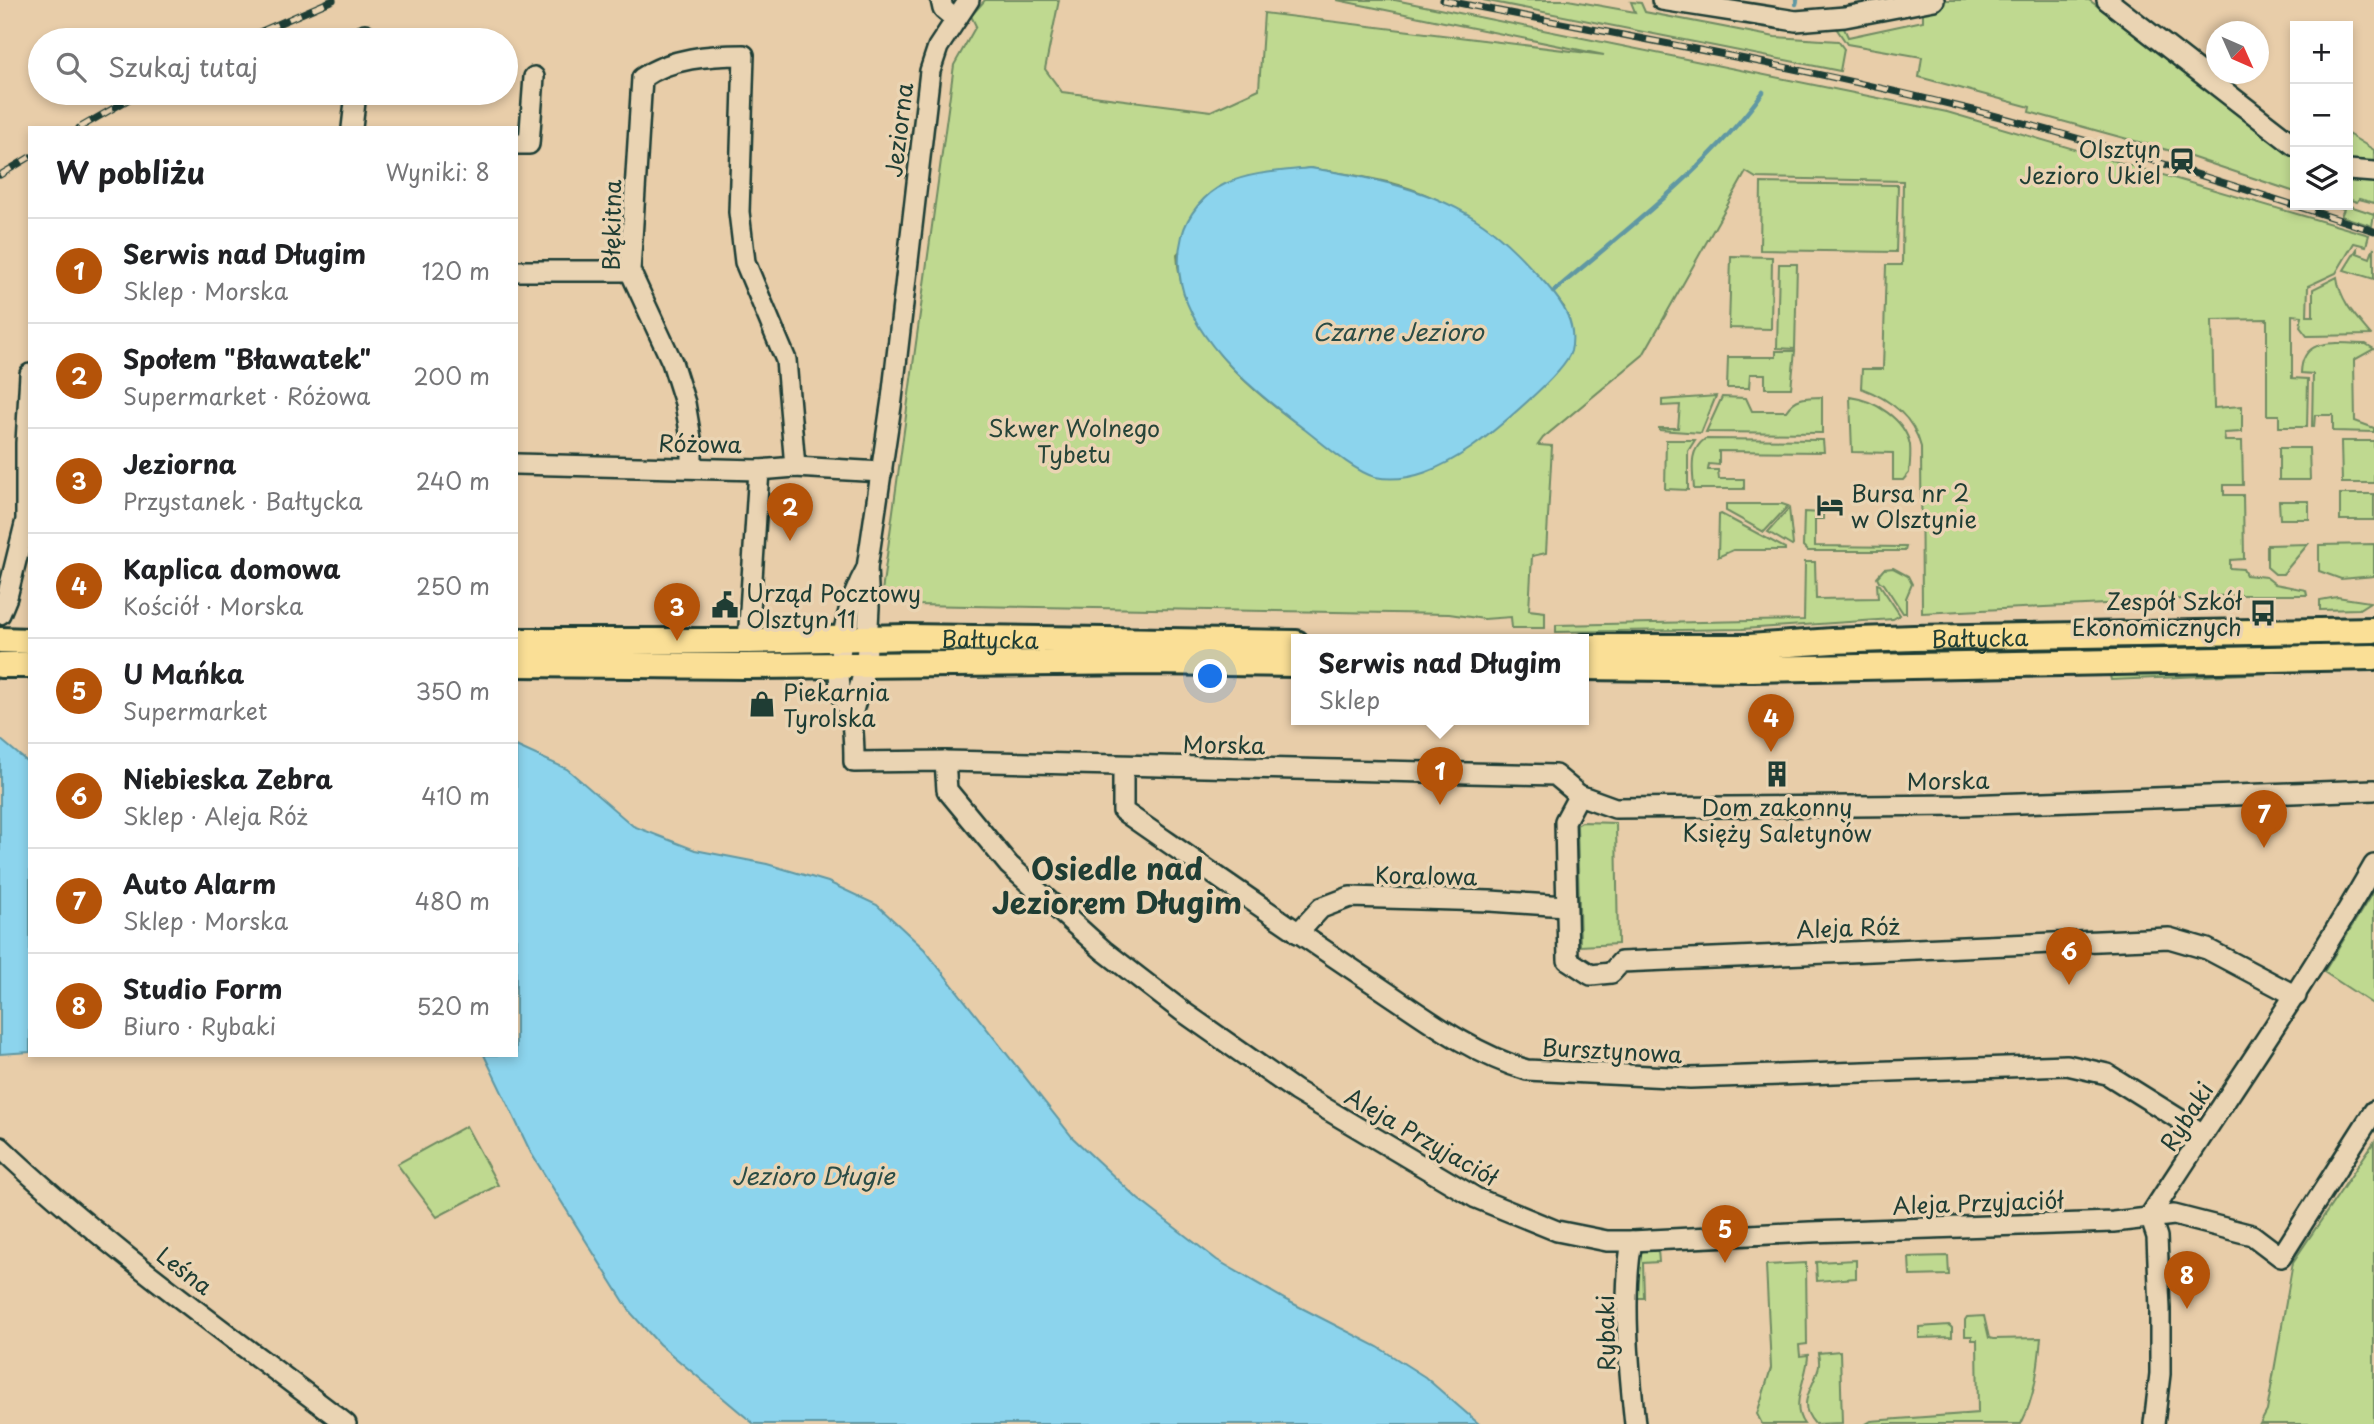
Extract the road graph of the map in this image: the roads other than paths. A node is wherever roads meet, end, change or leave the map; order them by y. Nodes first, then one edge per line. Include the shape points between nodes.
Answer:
1 (941, 0) edge
2 (969, 0) edge
3 (1662, 0) edge
4 (1934, 0) edge
5 (2107, 0) edge
6 (955, 19) junction
7 (534, 76) dead end
8 (355, 105) edge
9 (352, 126) edge
10 (2290, 142) edge
11 (522, 144) edge
12 (2353, 170) edge
13 (2374, 172) edge
14 (518, 271) edge
15 (630, 271) junction
16 (28, 408) edge
17 (518, 464) edge
18 (692, 467) junction
19 (795, 467) junction
20 (759, 470) junction
21 (882, 472) junction
22 (867, 568) junction
23 (0, 614) edge
24 (2374, 630) edge
25 (843, 639) junction
26 (868, 639) junction
27 (0, 640) edge
28 (28, 641) edge
29 (518, 641) edge
30 (748, 641) junction
31 (1291, 643) edge
32 (1589, 647) edge
33 (2374, 657) edge
34 (518, 664) edge
35 (866, 664) junction
36 (1291, 664) edge
37 (0, 665) edge
38 (28, 665) edge
39 (840, 665) junction
40 (1589, 667) edge
41 (851, 718) junction
42 (945, 761) junction
43 (1123, 766) junction
44 (2374, 790) edge
45 (1579, 794) junction
46 (2374, 865) edge
47 (1566, 906) junction
48 (1298, 933) junction
49 (2296, 996) junction
50 (2374, 1111) edge
51 (2203, 1134) junction
52 (0, 1147) edge
53 (2150, 1216) junction
54 (1632, 1241) junction
55 (346, 1424) edge
56 (1635, 1424) edge
57 (2154, 1424) edge

1 - 6 street via 943,9
2 - 6 street, Jeziorna
3 - 4 street via 1796,21
5 - 10 street
6 - 21 street, Jeziorna via 933,58 928,84
7 - 11 street
8 - 9 street
12 - 13 street
14 - 15 street
15 - 18 street, Błękitna via 682,393
15 - 19 street, Błękitna via 642,78 658,67 744,55 739,212 744,262 786,360
16 - 23 street via 26,520
17 - 18 street, Różowa
18 - 20 street, Różowa
19 - 20 street, Różowa
19 - 21 street, Różowa
20 - 30 street
21 - 22 street, Jeziorna
22 - 25 street, Jeziorna via 854,592
22 - 26 street, Jeziorna
24 - 32 main road, Bałtycka
25 - 26 main road, Bałtycka
25 - 30 main road, Bałtycka
25 - 39 street, Jeziorna
26 - 31 main road, Bałtycka
26 - 35 street
27 - 28 main road
29 - 30 main road, Bałtycka
33 - 40 main road, Bałtycka via 1752,669
34 - 39 main road, Bałtycka
35 - 36 main road, Bałtycka
35 - 39 main road, Bałtycka
35 - 41 street
37 - 38 main road
39 - 41 street via 840,690
41 - 42 street via 854,762
42 - 43 street, Morska
42 - 54 street, Aleja Przyjaciół via 947,790 1009,865 1103,950 1296,1091 1497,1207 1557,1231
43 - 45 street, Morska via 1555,775
43 - 48 street, Bursztynowa via 1123,811
44 - 45 street, Morska via 1964,805 1629,808 1615,808
45 - 47 street, Aleja Róż via 1565,821
46 - 49 street, Rybaki
47 - 48 street, Koralowa via 1350,897 1321,908
47 - 49 street, Aleja Róż via 1569,960 1591,975 1611,973 1620,962 2169,938 2207,949
48 - 51 street, Bursztynowa via 1460,1041 1527,1070 1690,1078 2067,1065 2107,1074
49 - 51 street, Rybaki
50 - 53 street, Aleja Przyjaciół via 2281,1257 2252,1235 2174,1215
51 - 53 street, Rybaki
52 - 55 street, Leśna via 143,1270
53 - 54 street, Aleja Przyjaciół via 2113,1222
53 - 57 street via 2157,1237 2160,1309
54 - 56 street, Rybaki via 1628,1277

